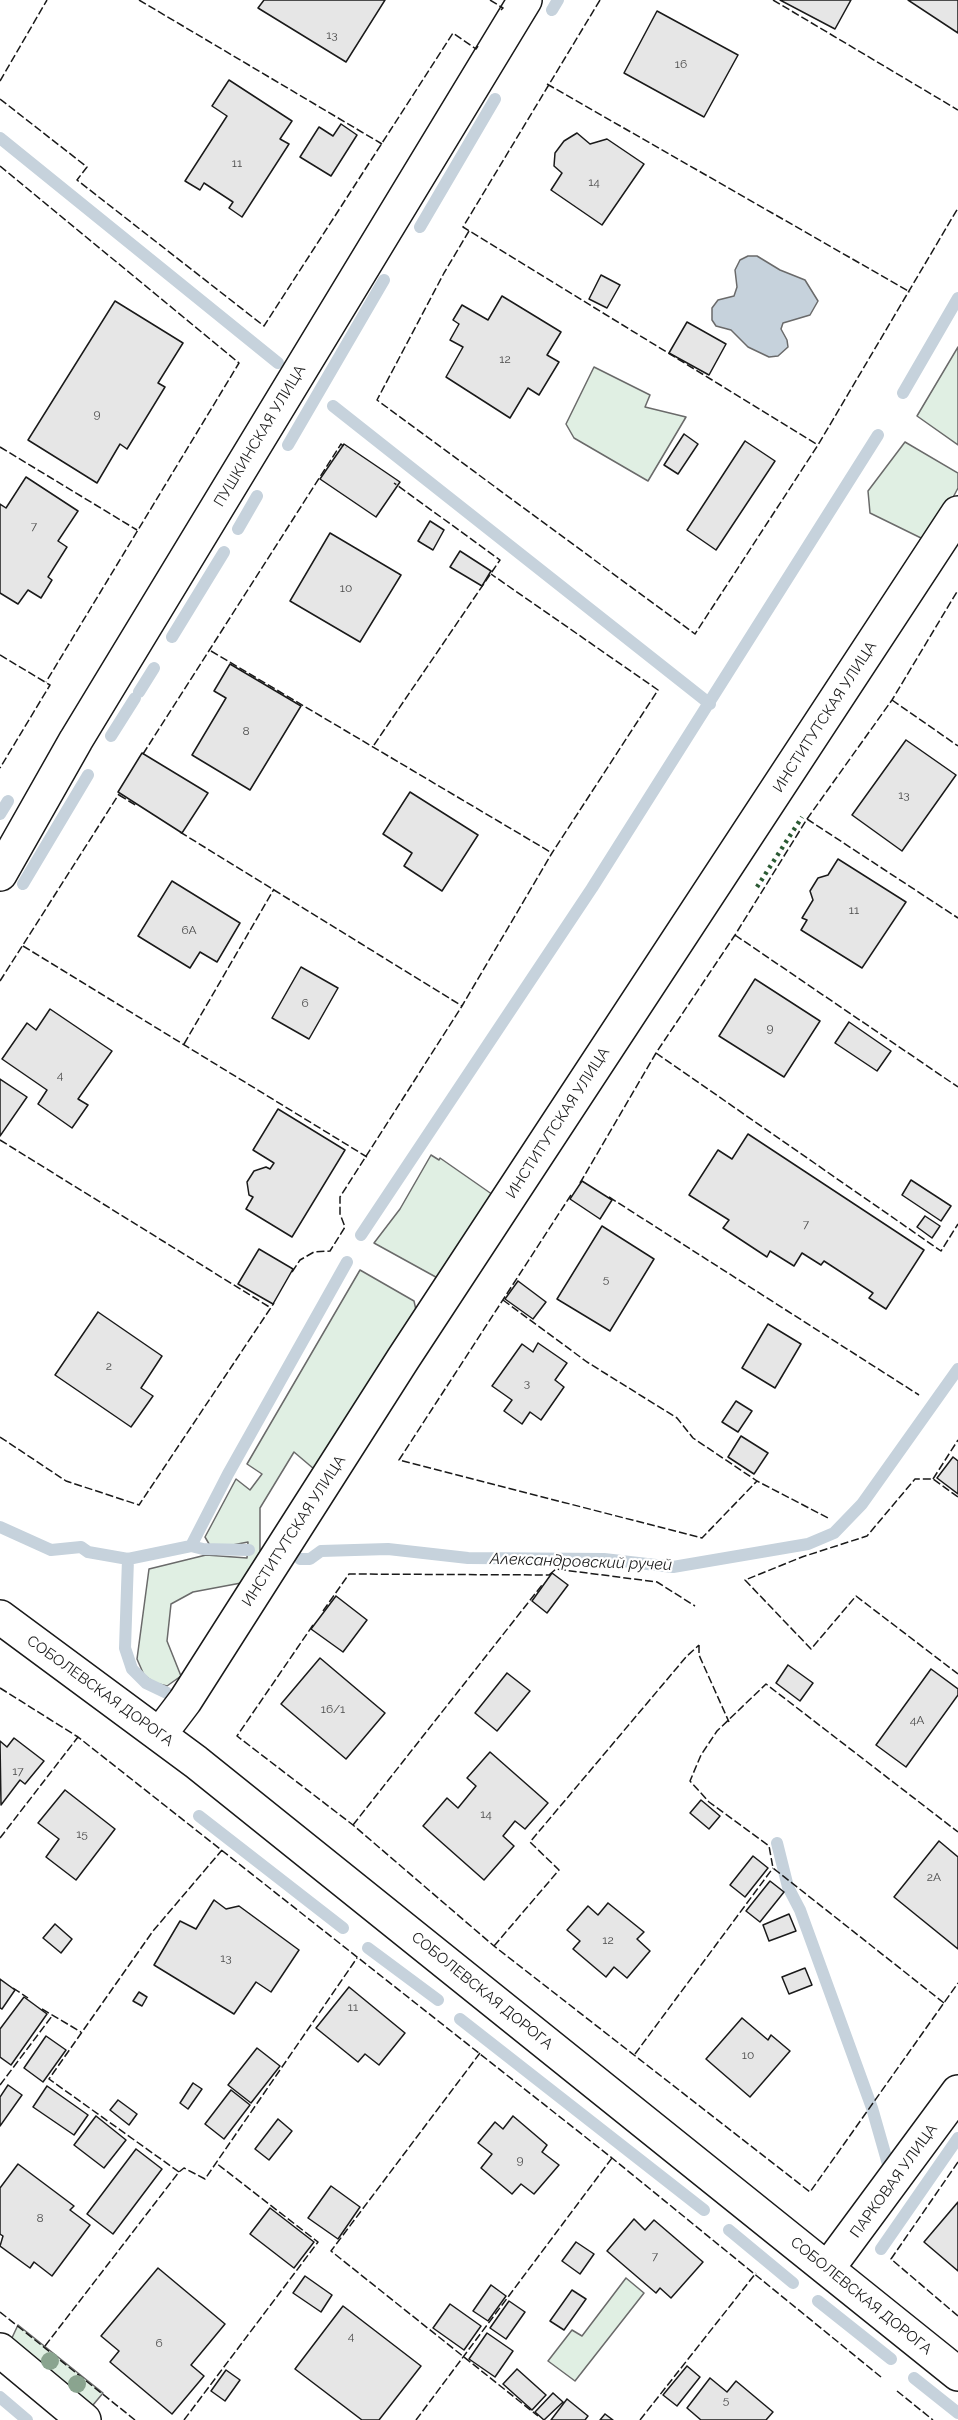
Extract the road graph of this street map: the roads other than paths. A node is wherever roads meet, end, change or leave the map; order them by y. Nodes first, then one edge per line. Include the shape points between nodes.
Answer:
1 (525, 0) edge
2 (958, 513) edge
3 (0, 874) edge
4 (0, 1617) edge
5 (174, 1715) junction
6 (958, 2092) edge
7 (828, 2268) junction
8 (0, 2350) edge
9 (958, 2374) edge
10 (84, 2420) edge

1 - 3 street, ПУШКИНСКАЯ УЛИЦА via 101,699
2 - 5 street, ИНСТИТУТСКАЯ УЛИЦА
4 - 5 street, СОБОЛЕВСКАЯ ДОРОГА
5 - 7 street, СОБОЛЕВСКАЯ ДОРОГА
6 - 7 street, ПАРКОВАЯ УЛИЦА
7 - 9 street, СОБОЛЕВСКАЯ ДОРОГА
8 - 10 street

